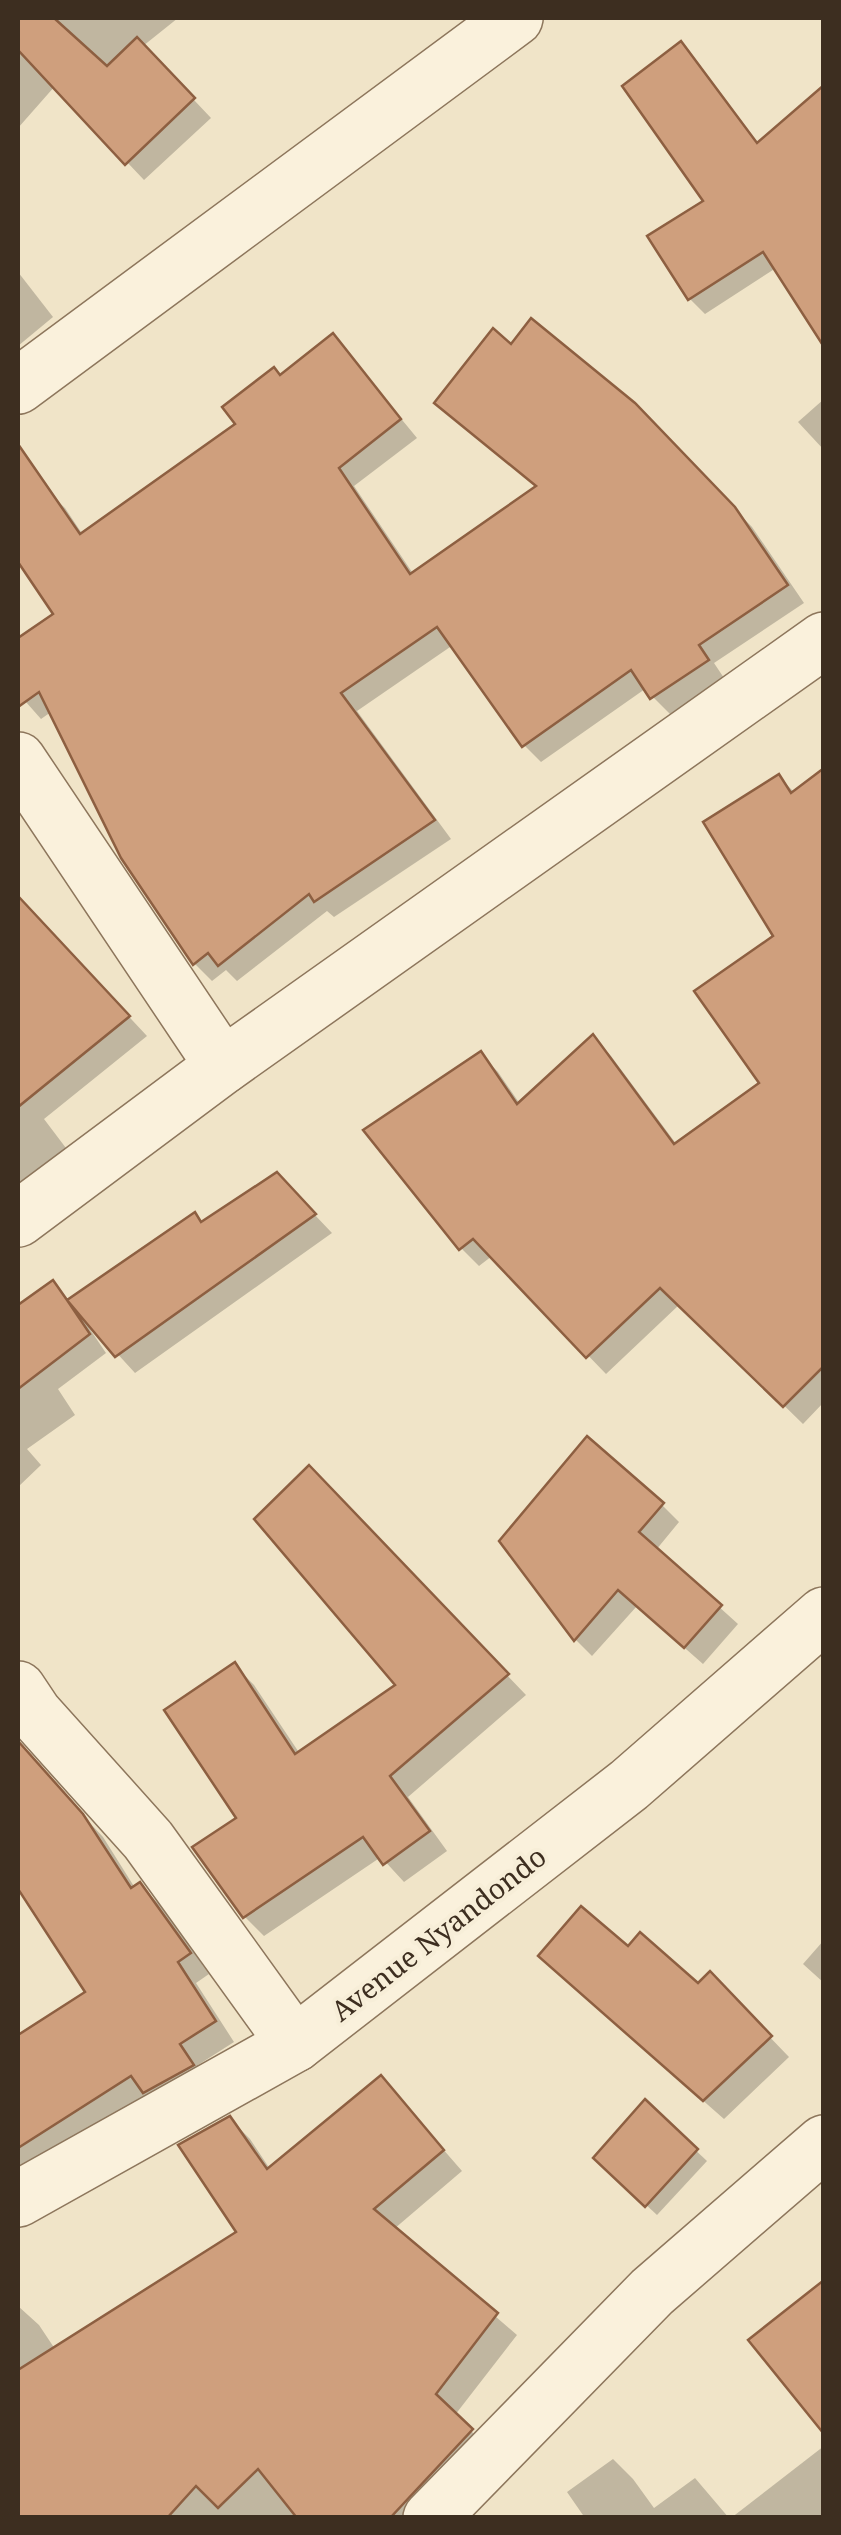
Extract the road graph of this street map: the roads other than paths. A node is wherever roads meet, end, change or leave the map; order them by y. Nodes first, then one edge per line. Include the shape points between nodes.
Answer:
1 (515, 18) edge
2 (18, 386) edge
3 (824, 640) edge
4 (18, 760) edge
5 (223, 1066) junction
6 (18, 1219) edge
7 (824, 1615) edge
8 (18, 1689) edge
9 (294, 2044) junction
10 (824, 2143) edge
11 (18, 2199) edge
12 (431, 2518) edge

1 - 2 street
3 - 5 street
4 - 5 street
5 - 6 street
7 - 9 street, Avenue Nyandondo via 629,1784
8 - 9 street via 148,1840
9 - 11 street, Avenue Nyandondo
10 - 12 street via 652,2292

